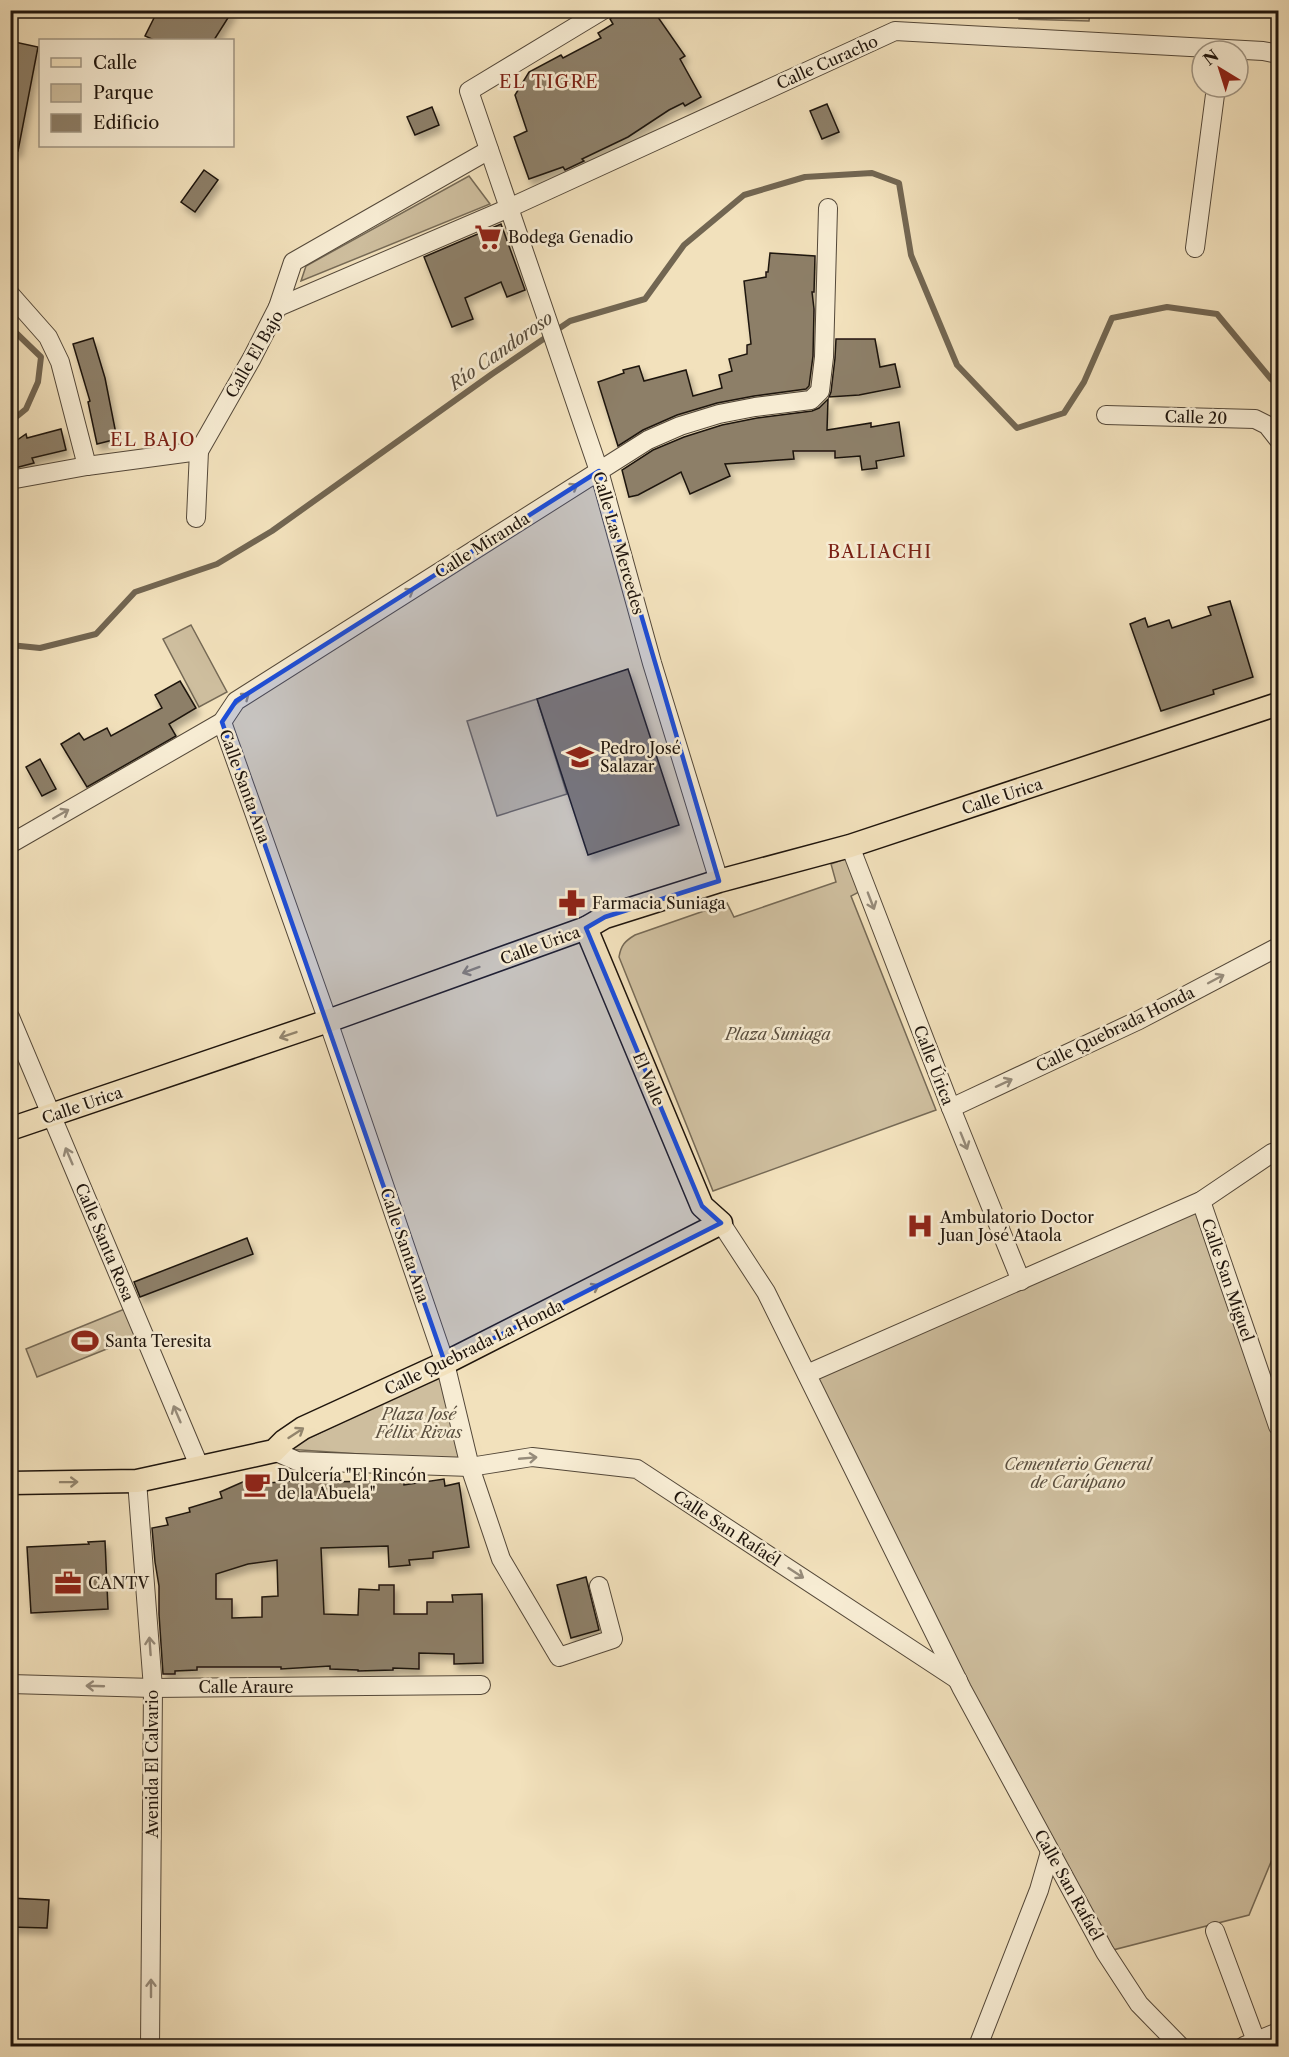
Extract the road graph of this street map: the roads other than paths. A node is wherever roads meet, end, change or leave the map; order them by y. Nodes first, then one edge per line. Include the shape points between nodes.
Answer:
1 (603, 10) edge
2 (1190, 48) edge
3 (1250, 51) edge
4 (1278, 54) edge
5 (1214, 99) edge
6 (489, 150) junction
7 (509, 208) junction
8 (828, 208) dead end
9 (1195, 248) dead end
10 (10, 294) edge
11 (278, 307) junction
12 (1106, 415) dead end
13 (1278, 439) edge
14 (199, 451) junction
15 (87, 466) junction
16 (599, 471) junction
17 (10, 480) edge
18 (196, 518) dead end
19 (1278, 704) edge
20 (222, 722) junction
21 (10, 844) edge
22 (850, 846) junction
23 (719, 881) junction
24 (586, 928) junction
25 (1278, 946) edge
26 (10, 1017) edge
27 (328, 1021) junction
28 (951, 1108) junction
29 (52, 1115) junction
30 (10, 1129) edge
31 (1278, 1151) edge
32 (1201, 1201) junction
33 (722, 1223) junction
34 (1021, 1281) junction
35 (445, 1364) junction
36 (807, 1374) junction
37 (1278, 1426) edge
38 (274, 1451) junction
39 (470, 1467) junction
40 (200, 1468) junction
41 (137, 1481) junction
42 (10, 1483) edge
43 (599, 1586) dead end
44 (958, 1680) junction
45 (10, 1684) edge
46 (481, 1685) dead end
47 (153, 1688) junction
48 (1050, 1852) junction
49 (1215, 1932) dead end
50 (1278, 2032) edge
51 (1250, 2044) edge
52 (150, 2046) edge
53 (978, 2046) edge
54 (1180, 2046) edge

1 - 6 street, Calle Las Mercedes via 469,91
2 - 7 street, Calle Curacho via 895,31
3 - 4 street, Calle Curacho
5 - 9 street
6 - 7 street, Calle Las Mercedes
6 - 11 street via 293,262
7 - 11 street, Calle El Bajo
7 - 16 street, Calle Las Mercedes
8 - 16 street, Calle Miranda via 820,391 811,400 719,414 680,426 648,440
10 - 15 street via 48,337 60,362
11 - 14 street, Calle El Bajo
12 - 13 street, Calle 20 via 1255,419
14 - 15 street
14 - 18 street
15 - 17 street
20 -> 16 street, Calle Miranda via 236,701
16 - 23 street, Calle Las Mercedes via 652,663
19 - 22 main road, Calle Urica
21 -> 20 street, Calle Miranda
20 - 27 street, Calle Santa Ana
22 - 23 main road, Calle Urica
22 -> 28 street, Calle Úrica
23 - 24 main road, Calle Urica via 605,917
24 -> 27 main road, Calle Urica
24 - 33 main road, El Valle via 702,1206
28 -> 25 street, Calle Quebrada Honda via 1139,1020
26 - 29 street, Calle Santa Rosa
27 -> 29 main road, Calle Urica
27 - 35 street, Calle Santa Ana
28 -> 34 street, Calle Úrica
29 - 30 main road, Calle Urica
40 -> 29 street, Calle Santa Rosa
31 - 32 street
32 - 34 street
32 - 37 street, Calle San Miguel
35 -> 33 main road, Calle Quebrada La Honda
33 - 36 street, Calle San Rafaél via 766,1292
34 - 36 street
38 -> 35 main road, Calle Quebrada La Honda via 303,1428
35 - 39 street, Calle Santa Ana
36 - 44 street, Calle San Rafaél
38 - 39 street via 297,1461
38 - 40 main road, Calle Quebrada La Honda
39 - 43 street, Calle Santa Ana via 501,1559 559,1657 613,1639
39 -> 44 street, Calle San Rafaél via 532,1457 637,1469
40 - 41 main road, Calle Quebrada La Honda
42 -> 41 main road, Calle Quebrada La Honda
47 -> 41 street, Avenida El Calvario
44 - 48 street, Calle San Rafaél
47 -> 45 street, Calle Araure
46 - 47 street, Calle Araure
52 -> 47 street, Avenida El Calvario
48 - 53 street
48 - 54 street, Calle San Rafaél via 1105,1952 1139,2004
49 - 51 street
50 - 51 street

